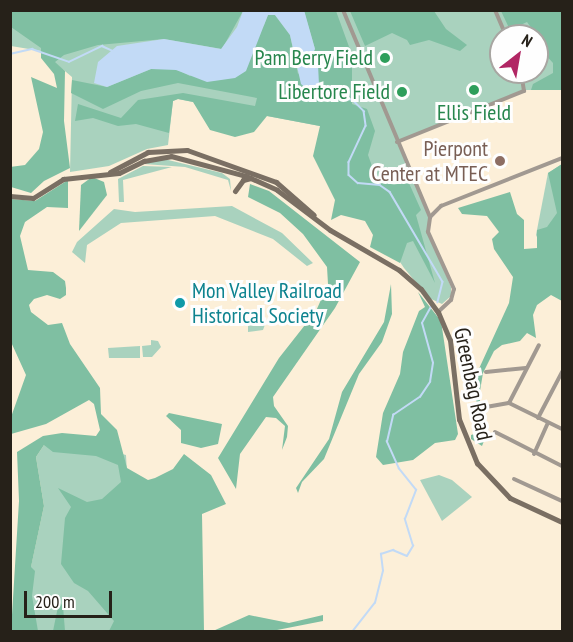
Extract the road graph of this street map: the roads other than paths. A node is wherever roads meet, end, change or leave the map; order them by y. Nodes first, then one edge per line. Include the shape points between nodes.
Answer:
1 (343, 10) edge
2 (495, 10) edge
3 (501, 24) edge
4 (524, 84) edge
5 (397, 142) junction
6 (562, 158) edge
7 (109, 173) junction
8 (251, 178) junction
9 (235, 190) dead end
10 (10, 196) edge
11 (430, 217) junction
12 (325, 226) junction
13 (438, 312) junction
14 (539, 345) dead end
15 (526, 368) junction
16 (486, 372) dead end
17 (562, 372) edge
18 (509, 403) junction
19 (486, 408) dead end
20 (538, 418) junction
21 (548, 423) junction
22 (562, 429) edge
23 (495, 432) dead end
24 (534, 454) junction
25 (562, 466) edge
26 (513, 479) dead end
27 (562, 501) edge
28 (562, 522) edge

1 - 5 street
2 - 3 street
4 - 5 street via 525,90
5 - 11 street
6 - 11 street via 441,206
7 - 8 main road, Greenbag Road via 171,156
7 - 10 main road, Greenbag Road via 63,179 33,198
7 - 12 main road, Greenbag Road via 148,152 187,150 282,185
8 - 9 main road via 243,180
8 - 12 main road, Greenbag Road via 278,191
11 - 13 street via 428,232 454,289 451,300
12 - 13 main road, Greenbag Road via 405,274
13 - 28 main road, Greenbag Road via 452,352 461,428 477,463 510,498
14 - 15 street
15 - 16 street
15 - 18 street
17 - 20 street
18 - 19 street
18 - 20 street
20 - 21 street
21 - 22 street
21 - 24 street
23 - 24 street
24 - 25 street
26 - 27 street

